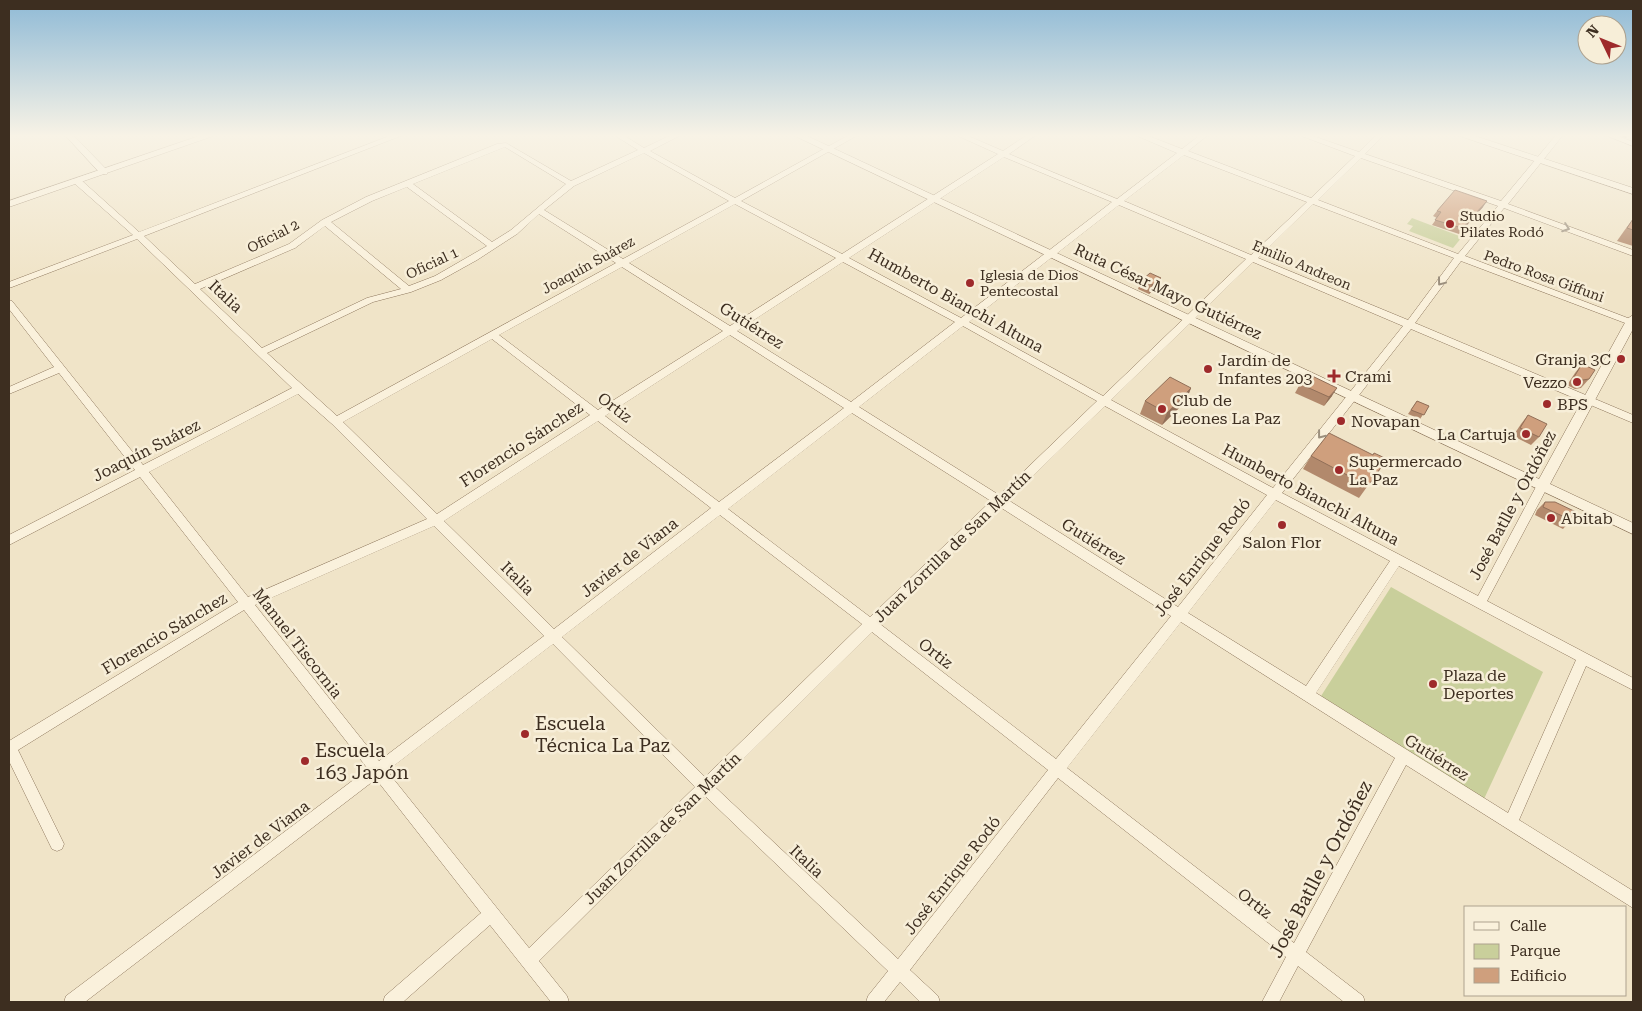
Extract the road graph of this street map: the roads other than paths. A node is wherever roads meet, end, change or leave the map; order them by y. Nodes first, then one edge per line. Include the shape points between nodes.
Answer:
1 (74, 182) edge
2 (78, 182) edge
3 (279, 182) edge
4 (568, 182) edge
5 (575, 182) edge
6 (702, 182) edge
7 (770, 182) edge
8 (895, 182) edge
9 (960, 182) edge
10 (1071, 182) edge
11 (1144, 182) edge
12 (1260, 182) edge
13 (1332, 182) edge
14 (1439, 182) edge
15 (1523, 182) edge
16 (1606, 182) edge
17 (407, 183) joint
18 (571, 184) junction
19 (1633, 191) edge
20 (932, 200) junction
21 (736, 201) junction
22 (1118, 202) junction
23 (1311, 202) junction
24 (9, 204) edge
25 (1504, 205) junction
26 (538, 210) junction
27 (325, 222) junction
28 (139, 236) junction
29 (492, 246) junction
30 (1633, 253) edge
31 (1048, 254) junction
32 (844, 258) junction
33 (1459, 258) junction
34 (1253, 259) junction
35 (622, 263) junction
36 (9, 285) edge
37 (194, 288) junction
38 (408, 290) junction
39 (9, 303) edge
40 (1188, 320) junction
41 (962, 322) junction
42 (1633, 322) edge
43 (1409, 325) junction
44 (730, 330) junction
45 (492, 335) junction
46 (262, 352) junction
47 (60, 368) junction
48 (299, 389) junction
49 (9, 391) edge
50 (1350, 396) junction
51 (1104, 400) junction
52 (1588, 400) junction
53 (852, 407) junction
54 (597, 415) junction
55 (1633, 419) edge
56 (336, 421) junction
57 (141, 471) junction
58 (1542, 486) junction
59 (1275, 494) junction
60 (999, 500) junction
61 (719, 508) junction
62 (436, 520) junction
63 (1633, 529) edge
64 (9, 540) edge
65 (1398, 559) junction
66 (1480, 603) junction
67 (246, 604) junction
68 (1180, 614) junction
69 (871, 624) junction
70 (554, 636) junction
71 (1583, 658) junction
72 (1633, 684) edge
73 (1308, 694) junction
74 (9, 748) edge
75 (1404, 755) junction
76 (377, 770) junction
77 (1056, 770) junction
78 (704, 786) junction
79 (1511, 822) junction
80 (57, 844) dead end
81 (1633, 900) edge
82 (492, 914) junction
83 (1296, 957) junction
84 (528, 960) junction
85 (899, 971) junction
86 (72, 1002) edge
87 (391, 1002) edge
88 (561, 1002) edge
89 (874, 1002) edge
90 (932, 1002) edge
91 (1270, 1002) edge
92 (1357, 1002) edge

1 - 24 street
2 - 28 street, Italia
3 - 28 street
4 - 18 street, Oficial 2
5 - 18 street, Oficial 1
6 - 21 street
7 - 21 street, Joaquín Suárez
8 - 20 street, Ruta César Mayo Gutiérrez
9 - 20 street, Florencio Sánchez
10 - 22 street, Emilio Andreon
11 - 22 street, Javier de Viana
12 - 23 street, Pedro Rosa Giffuni
13 - 23 street, Juan Zorrilla de San Martín
14 - 25 street
15 - 25 street, José Enrique Rodó
16 - 19 street
17 - 27 street, Oficial 2
17 - 29 street
18 - 26 street, Oficial 1
20 - 31 street, Ruta César Mayo Gutiérrez
20 - 32 street, Florencio Sánchez
21 - 32 street
21 - 35 street, Joaquín Suárez
22 - 31 street, Javier de Viana
22 - 34 street, Emilio Andreon
23 - 33 street, Pedro Rosa Giffuni
23 - 34 street, Juan Zorrilla de San Martín
25 -> 30 street
25 - 33 street, José Enrique Rodó
26 - 29 street, Oficial 1 via 514,232
26 - 35 street, Gutiérrez
27 - 37 street, Oficial 2 via 292,246
27 - 38 street
28 - 36 street
28 - 37 street, Italia
29 - 38 street, Oficial 1 via 438,278
31 - 40 street, Ruta César Mayo Gutiérrez
31 - 41 street, Javier de Viana
32 - 41 street, Humberto Bianchi Altuna
32 - 44 street, Florencio Sánchez
33 - 42 street, Pedro Rosa Giffuni
33 -> 43 street, José Enrique Rodó
34 - 40 street, Juan Zorrilla de San Martín
34 - 43 street, Emilio Andreon
35 - 44 street, Gutiérrez
35 - 45 street, Joaquín Suárez
37 - 46 street, Italia
38 - 46 street, Oficial 1 via 370,300
39 - 47 street, Manuel Tiscornia
40 - 50 street, Ruta César Mayo Gutiérrez
40 - 51 street, Juan Zorrilla de San Martín
41 - 51 street, Humberto Bianchi Altuna
41 - 53 street, Javier de Viana
42 - 52 street, José Batlle y Ordóñez
43 - 50 street, José Enrique Rodó
43 - 52 street, Emilio Andreon
44 - 53 street, Gutiérrez
44 - 54 street, Florencio Sánchez
45 - 54 street, Ortiz
45 - 56 street, Joaquín Suárez
46 - 48 street, Italia
47 - 49 street
47 - 57 street, Manuel Tiscornia
48 - 56 street, Italia
48 - 57 street, Joaquín Suárez
50 - 58 street, Ruta César Mayo Gutiérrez
50 -> 59 street, José Enrique Rodó
51 - 59 street, Humberto Bianchi Altuna
51 - 60 street, Juan Zorrilla de San Martín
52 - 55 street, Emilio Andreon
52 - 58 street, José Batlle y Ordóñez
53 - 60 street, Gutiérrez
53 - 61 street, Javier de Viana
54 - 61 street, Ortiz
54 - 62 street, Florencio Sánchez
56 - 62 street, Italia
57 - 64 street, Joaquín Suárez
57 - 67 street, Manuel Tiscornia
58 - 63 street, Ruta César Mayo Gutiérrez
58 - 66 street, José Batlle y Ordóñez
59 - 65 street, Humberto Bianchi Altuna
59 - 68 street, José Enrique Rodó
60 - 68 street, Gutiérrez
60 - 69 street, Juan Zorrilla de San Martín
61 - 69 street, Ortiz
61 - 70 street, Javier de Viana
62 - 67 street, Florencio Sánchez
62 - 70 street, Italia
65 - 66 street, Humberto Bianchi Altuna
65 - 73 street
66 - 71 street, Humberto Bianchi Altuna
67 - 74 street, Florencio Sánchez
67 - 76 street, Manuel Tiscornia
68 - 73 street, Gutiérrez
68 - 77 street, José Enrique Rodó
69 - 77 street, Ortiz
69 - 78 street, Juan Zorrilla de San Martín
70 - 76 street, Javier de Viana
70 - 78 street, Italia
71 - 72 street, Humberto Bianchi Altuna
71 - 79 street
73 - 75 street, Gutiérrez
74 - 80 street
75 - 79 street, Gutiérrez
75 - 83 street, José Batlle y Ordóñez
76 - 82 street, Manuel Tiscornia
76 - 86 street, Javier de Viana
77 - 83 street, Ortiz
77 - 85 street, José Enrique Rodó
78 - 84 street, Juan Zorrilla de San Martín
78 - 85 street, Italia
79 - 81 street, Gutiérrez
82 - 84 street, Manuel Tiscornia
82 - 87 street
83 - 91 street, José Batlle y Ordóñez
83 - 92 street, Ortiz
84 - 88 street, Manuel Tiscornia
85 - 89 street, José Enrique Rodó
85 - 90 street, Italia

